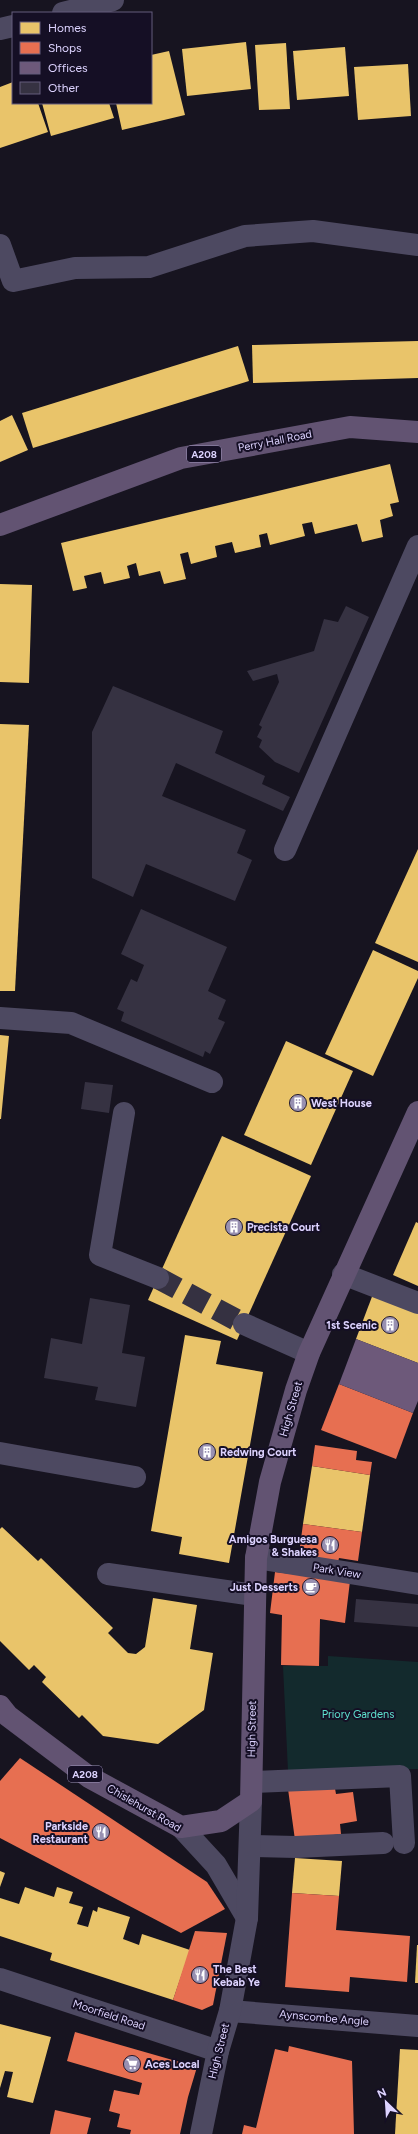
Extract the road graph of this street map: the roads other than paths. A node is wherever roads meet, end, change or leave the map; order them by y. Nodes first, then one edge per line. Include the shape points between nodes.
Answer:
1 (113, 0) edge
2 (67, 12) edge
3 (12, 26) edge
4 (0, 29) edge
5 (0, 244) edge
6 (418, 245) edge
7 (418, 432) edge
8 (0, 525) edge
9 (418, 546) edge
10 (285, 850) dead end
11 (0, 1018) edge
12 (212, 1082) dead end
13 (418, 1112) edge
14 (124, 1113) dead end
15 (343, 1274) junction
16 (158, 1278) tunnel mouth
17 (418, 1303) edge
18 (244, 1324) tunnel mouth
19 (309, 1353) junction
20 (0, 1453) edge
21 (135, 1478) dead end
22 (256, 1558) junction
23 (108, 1574) dead end
24 (418, 1584) edge
25 (254, 1595) junction
26 (0, 1706) edge
27 (252, 1791) junction
28 (181, 1827) junction
29 (382, 1843) dead end
30 (404, 1843) dead end
31 (250, 1846) junction
32 (247, 1918) junction
33 (0, 1979) edge
34 (230, 2011) junction
35 (418, 2026) edge
36 (218, 2051) junction
37 (201, 2134) edge

1 - 2 street
3 - 4 street
5 - 6 street via 13,281 75,268 149,267 246,236 313,231
7 - 8 main road, Perry Hall Road / A208 via 350,427 180,458
9 - 10 street
11 - 12 street via 71,1022
13 - 15 main road, High Street
14 - 16 street via 100,1255
15 - 17 street
15 - 19 main road, High Street
18 - 19 street
19 - 22 main road, High Street via 270,1482
20 - 21 street
22 - 24 street, Park View
22 - 25 main road, High Street
23 - 25 street
25 - 27 main road, High Street
26 - 28 main road, Chislehurst Road / A208 via 8,1716 89,1776
27 - 28 main road via 221,1821
27 - 30 street via 400,1776
27 - 31 street, High Street
28 - 32 street, Chislehurst Road via 216,1865
29 - 31 street via 296,1847
31 - 32 street, High Street
32 - 34 street, High Street
33 - 36 street, Moorfield Road
34 - 35 street, Aynscombe Angle
34 - 36 street, High Street
36 - 37 street, High Street

